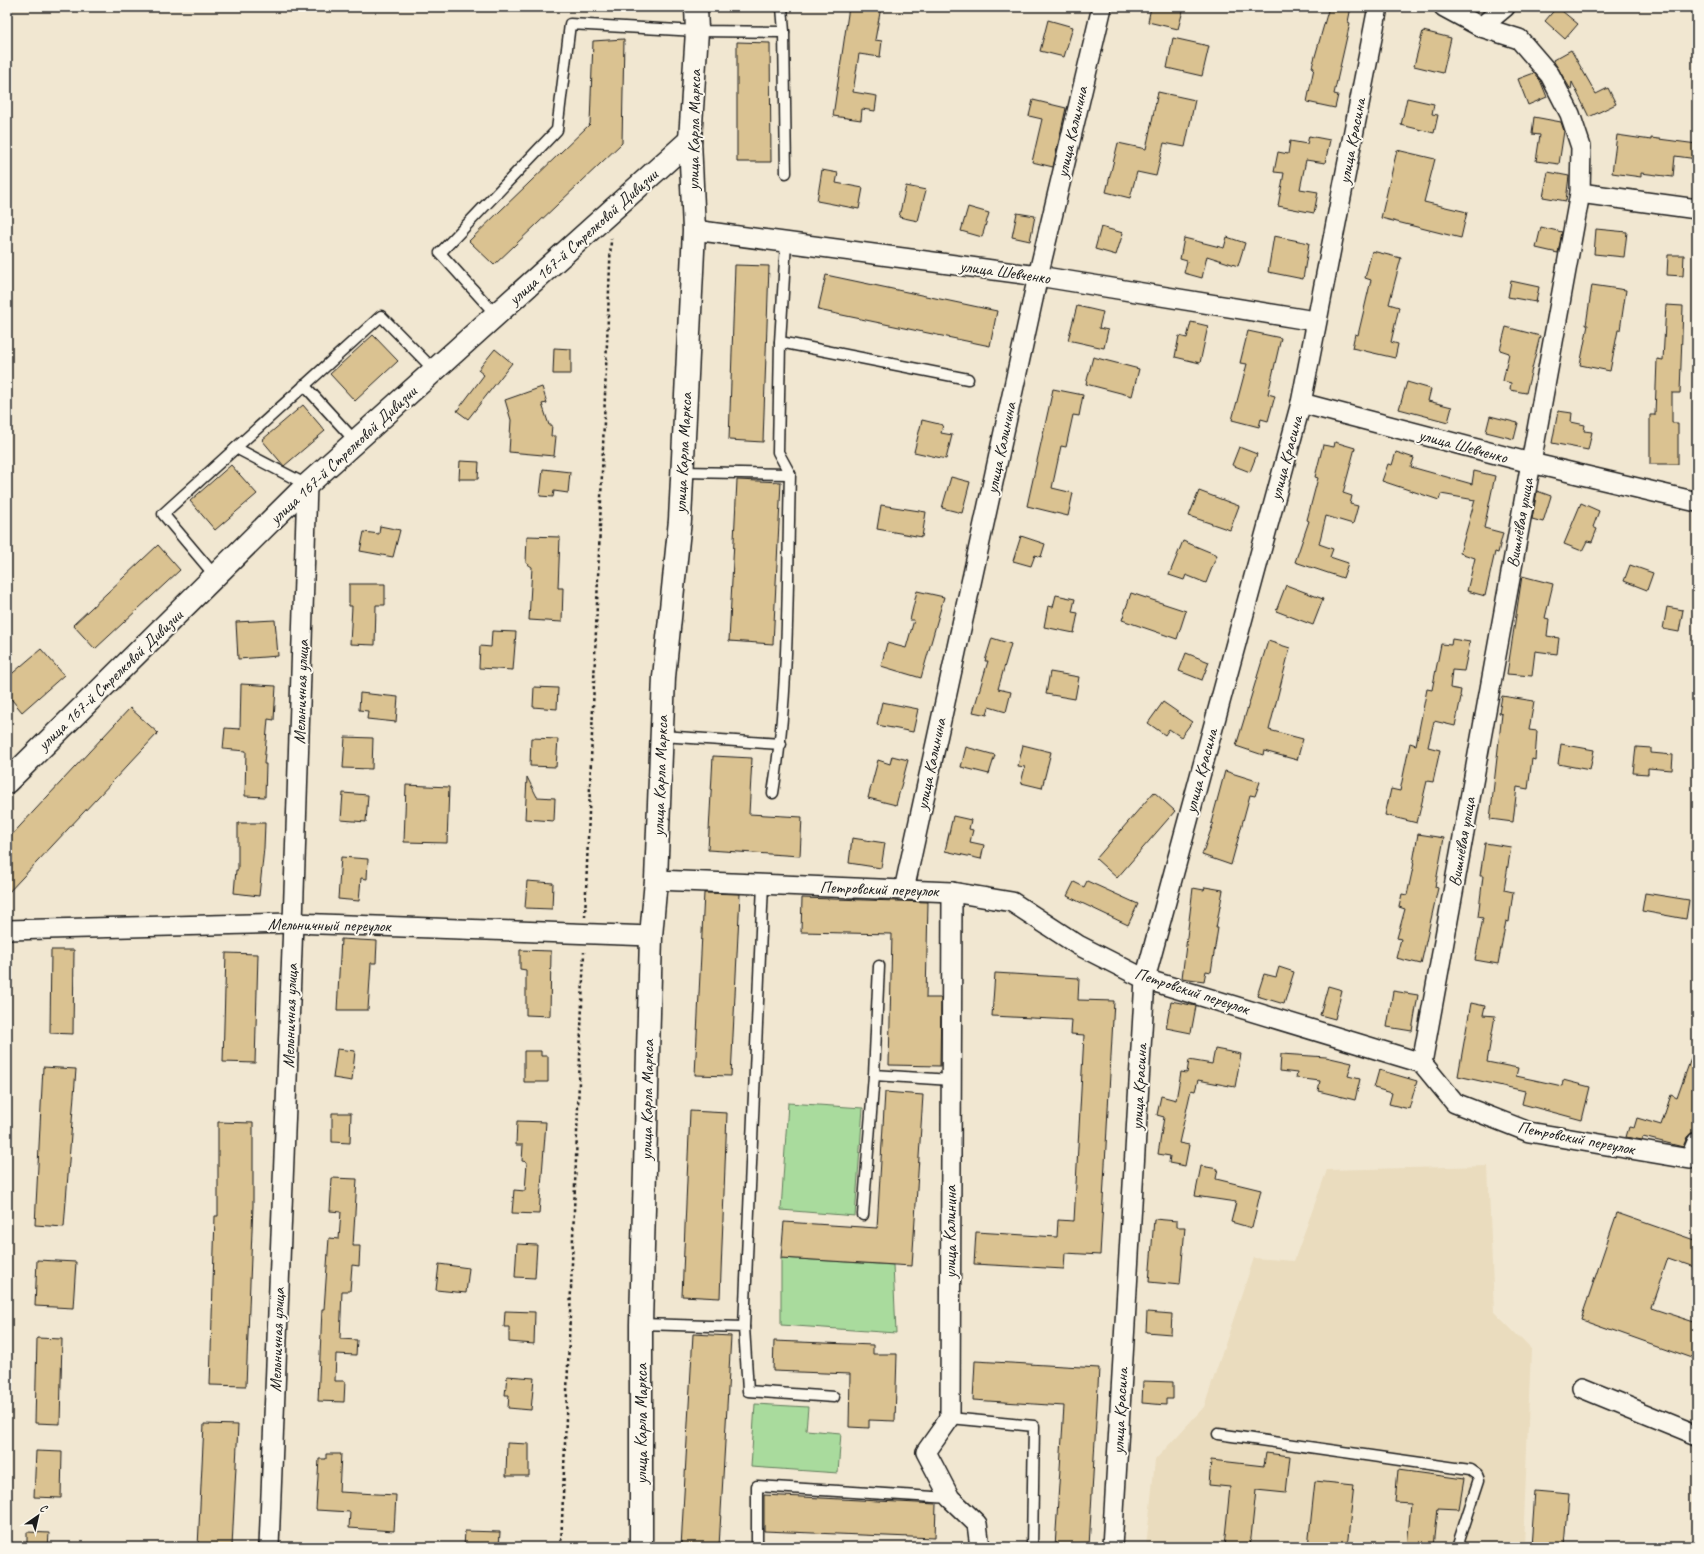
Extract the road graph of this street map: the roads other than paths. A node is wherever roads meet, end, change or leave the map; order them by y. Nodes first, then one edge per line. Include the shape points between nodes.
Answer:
1 (696, 7) edge
2 (782, 7) edge
3 (1102, 7) edge
4 (1378, 7) edge
5 (1444, 7) edge
6 (1505, 7) edge
7 (1480, 28) junction
8 (697, 31) junction
9 (784, 32) junction
10 (690, 140) junction
11 (786, 173) dead end
12 (1580, 193) junction
13 (1697, 209) edge
14 (694, 230) junction
15 (786, 243) junction
16 (1038, 276) junction
17 (497, 316) junction
18 (1316, 321) junction
19 (780, 342) junction
20 (434, 369) junction
21 (968, 379) dead end
22 (304, 385) junction
23 (1300, 403) junction
24 (356, 442) junction
25 (236, 448) junction
26 (1531, 464) junction
27 (682, 472) junction
28 (790, 474) junction
29 (307, 485) junction
30 (1697, 502) edge
31 (216, 577) junction
32 (662, 736) junction
33 (781, 744) junction
34 (7, 782) edge
35 (773, 793) dead end
36 (656, 880) junction
37 (763, 884) junction
38 (904, 890) junction
39 (952, 892) junction
40 (293, 923) junction
41 (7, 930) edge
42 (651, 936) junction
43 (879, 966) dead end
44 (1145, 979) junction
45 (1422, 1063) junction
46 (874, 1075) junction
47 (951, 1080) junction
48 (1697, 1142) edge
49 (863, 1215) dead end
50 (641, 1324) junction
51 (744, 1327) junction
52 (1582, 1388) dead end
53 (834, 1396) dead end
54 (950, 1418) junction
55 (1218, 1434) dead end
56 (1697, 1435) edge
57 (950, 1498) junction
58 (269, 1547) edge
59 (641, 1547) edge
60 (756, 1547) edge
61 (980, 1547) edge
62 (1032, 1547) edge
63 (1112, 1547) edge
64 (1457, 1547) edge

1 - 8 street, улица Карла Маркса
2 - 9 lane
3 - 16 street, улица Калинина
4 - 18 street, улица Красина
5 - 7 street, Вишнёвая улица
6 - 7 street
7 - 12 street, Вишнёвая улица via 1519,39 1550,75 1570,114 1581,147
8 - 9 lane
8 - 10 street, улица Карла Маркса
8 - 17 lane via 570,24 557,130 440,253
9 - 11 lane
10 - 14 street, улица Карла Маркса
10 - 17 street, улица 167-й Стрелковой Дивизии
12 - 13 street
12 - 26 street, Вишнёвая улица
14 - 15 street, улица Шевченко
14 - 27 street, улица Карла Маркса
15 - 16 street, улица Шевченко
15 - 19 lane
16 - 18 street, улица Шевченко
16 - 38 street, улица Калинина
17 - 20 street, улица 167-й Стрелковой Дивизии
18 - 23 street, улица Красина
19 - 21 lane
19 - 28 lane via 778,452
20 - 22 lane via 381,316
20 - 24 street, улица 167-й Стрелковой Дивизии
22 - 24 lane
22 - 25 lane
23 - 26 street, улица Шевченко
23 - 44 street, улица Красина
24 - 29 street, улица 167-й Стрелковой Дивизии
25 - 29 lane
25 - 31 lane via 163,514
26 - 30 street, улица Шевченко
26 - 45 street, Вишнёвая улица
27 - 28 lane
27 - 32 street, улица Карла Маркса via 680,520 664,677
28 - 33 lane
29 - 31 street, улица 167-й Стрелковой Дивизии
29 - 40 street, Мельничная улица
31 - 34 street, улица 167-й Стрелковой Дивизии
32 - 33 lane
32 - 36 street, улица Карла Маркса
33 - 35 lane
36 - 37 street, Петровский переулок
36 - 42 street, улица Карла Маркса
37 - 38 street, Петровский переулок
37 - 51 lane
38 - 39 street, Петровский переулок
39 - 44 street, Петровский переулок via 1012,902 1078,945
39 - 47 street, улица Калинина
40 - 41 street, Мельничный переулок
40 - 42 street, Мельничный переулок
40 - 58 street, Мельничная улица
42 - 50 street, улица Карла Маркса
43 - 46 lane
44 - 45 street, Петровский переулок
44 - 63 street, улица Красина
45 - 48 street, Петровский переулок via 1455,1103 1529,1132 1690,1159
46 - 47 lane
46 - 49 lane
47 - 54 street, улица Калинина
50 - 51 lane
50 - 59 street, улица Карла Маркса
51 - 53 lane via 748,1391
52 - 56 street
54 - 57 street via 926,1452
54 - 62 lane via 1034,1426
55 - 64 lane via 1470,1470 1479,1480
57 - 60 lane via 758,1486
57 - 61 street via 977,1524

